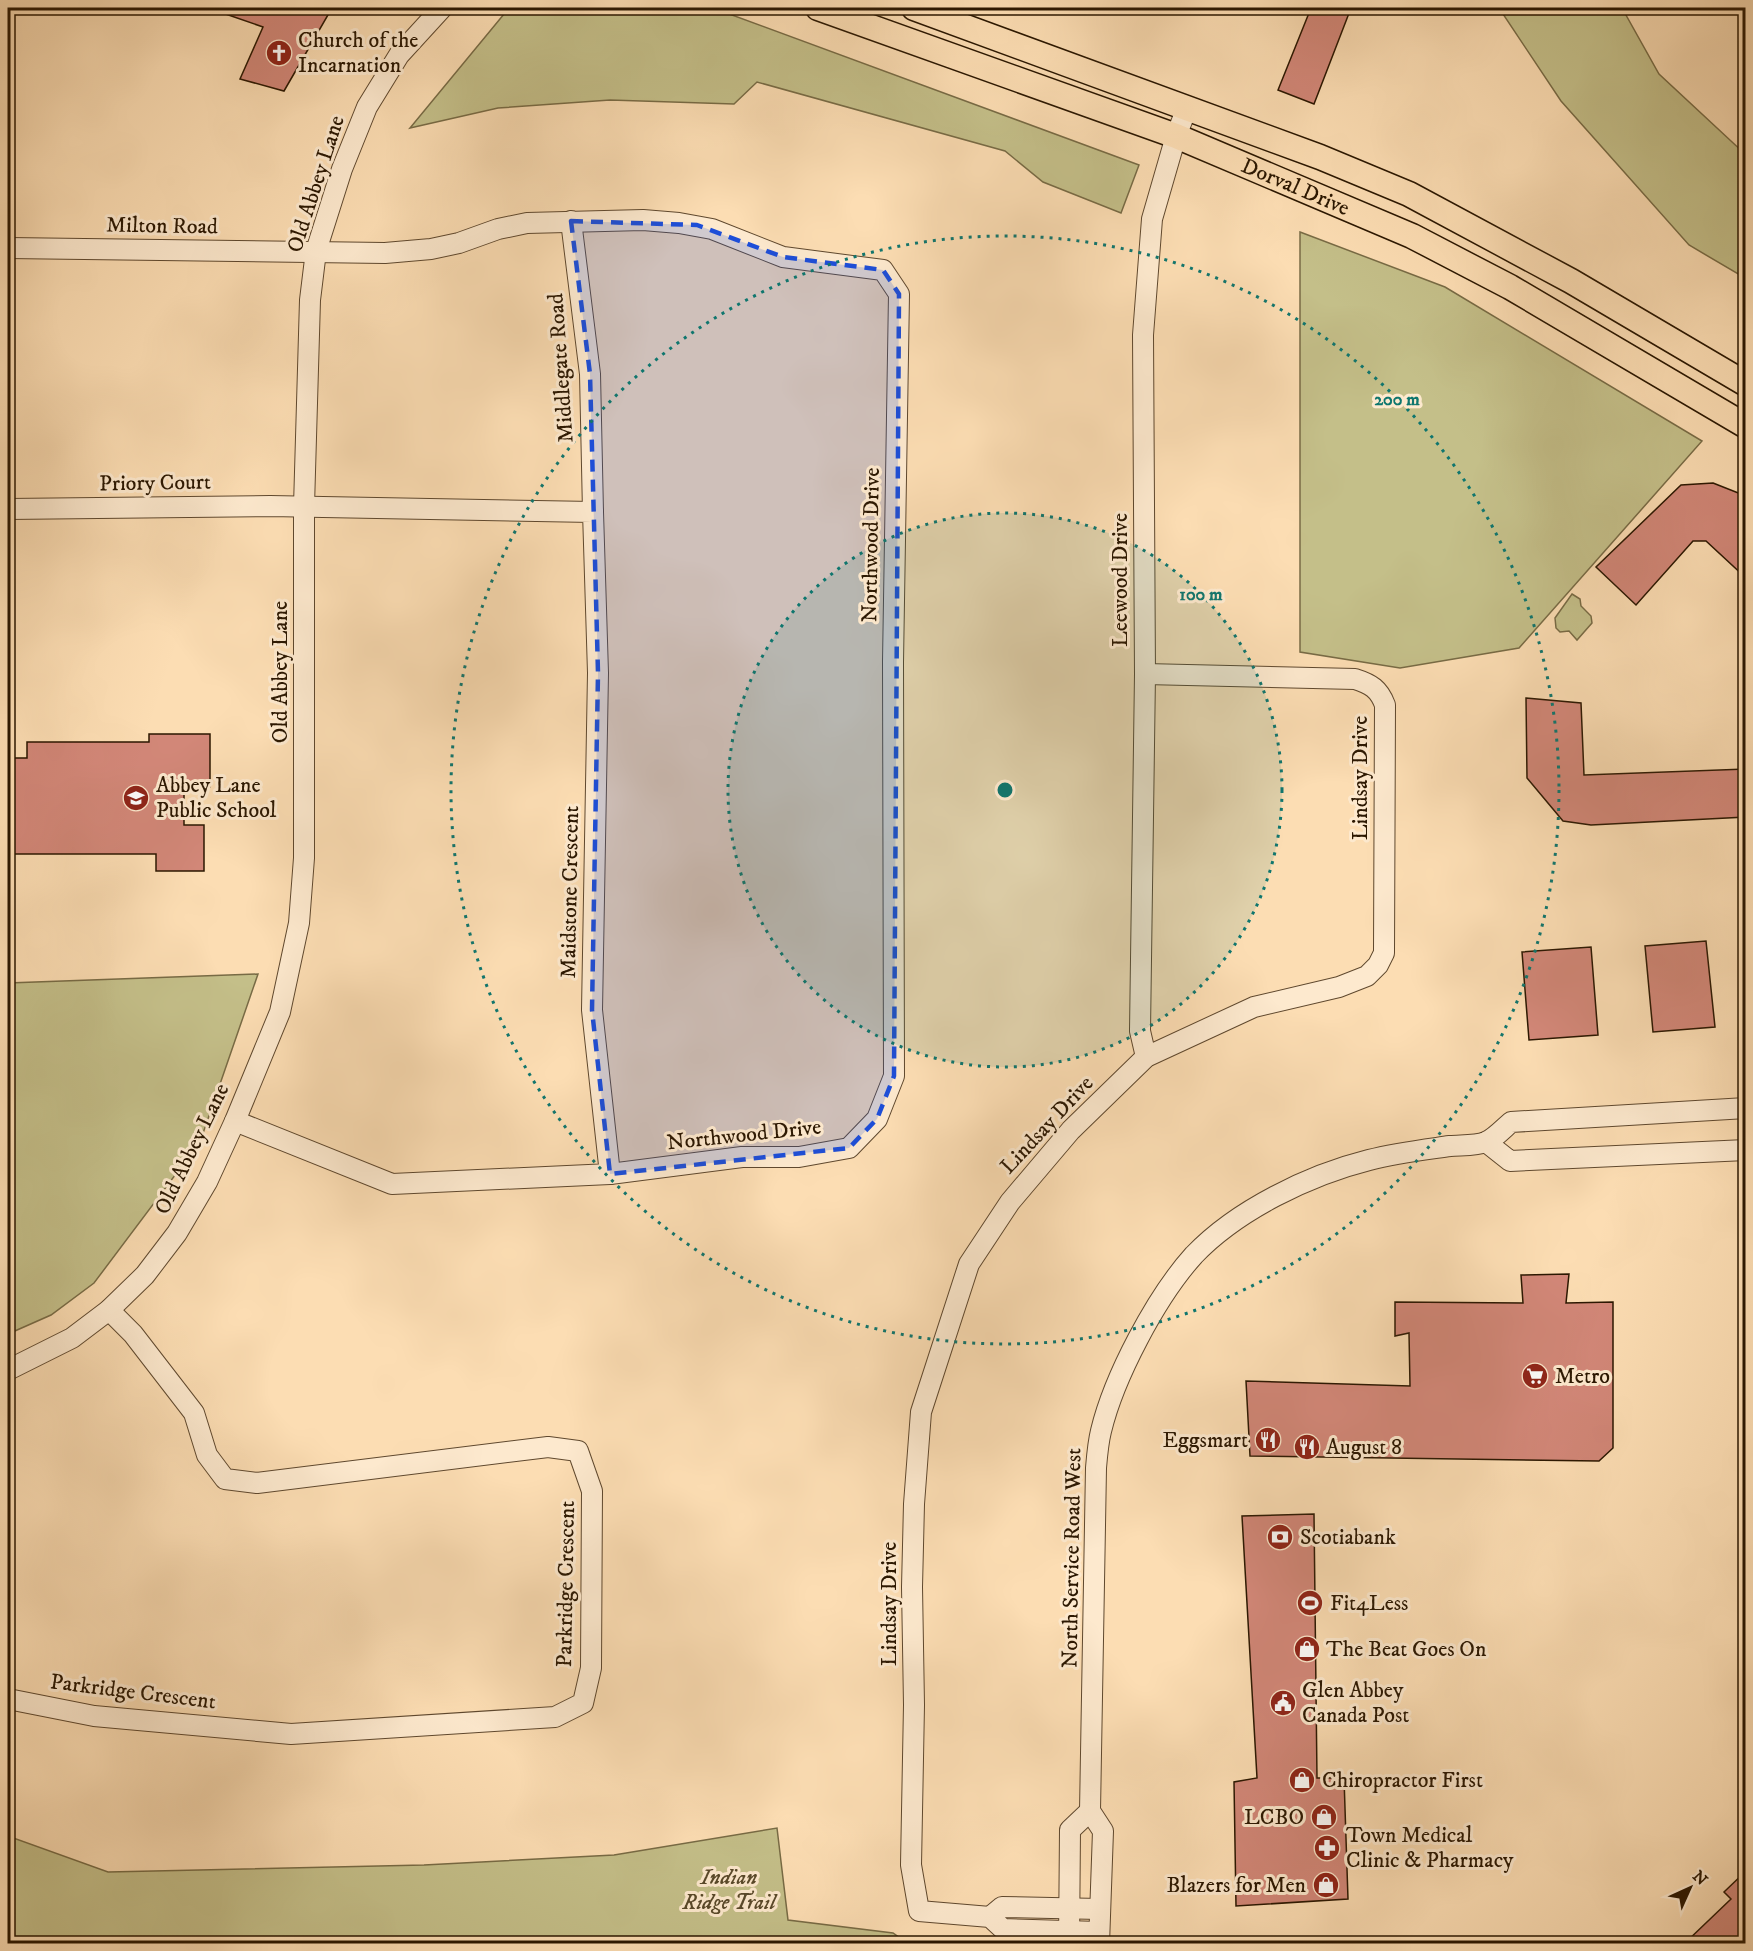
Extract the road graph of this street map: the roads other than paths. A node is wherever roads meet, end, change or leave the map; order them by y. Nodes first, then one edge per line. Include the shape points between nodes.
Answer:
1 (442, 8) edge
2 (818, 8) edge
3 (914, 8) edge
4 (1187, 108) junction
5 (1176, 136) junction
6 (572, 221) junction
7 (8, 248) edge
8 (316, 251) junction
9 (1746, 384) edge
10 (1746, 426) edge
11 (304, 506) junction
12 (8, 509) edge
13 (593, 512) junction
14 (1145, 674) junction
15 (1146, 1057) junction
16 (1746, 1108) edge
17 (235, 1121) junction
18 (1486, 1142) junction
19 (1746, 1150) edge
20 (610, 1174) junction
21 (109, 1310) junction
22 (8, 1370) edge
23 (8, 1699) edge
24 (1090, 1811) junction
25 (1070, 1908) junction
26 (1100, 1909) junction
27 (990, 1917) junction
28 (1069, 1937) edge
29 (1099, 1938) edge

1 - 8 street, Old Abbey Lane via 399,55 367,107
2 - 5 main road, Dorval Drive
3 - 4 main road, Dorval Drive
4 - 5 street, Leewood Drive
4 - 9 main road, Dorval Drive via 1409,194 1571,281
5 - 10 main road, Dorval Drive via 1412,236 1510,287
5 - 14 street, Leewood Drive via 1152,219 1143,335
6 - 8 street, Northwood Drive via 527,223 431,249 385,253
6 - 13 street, Middlegate Road via 590,374
6 - 20 street, Northwood Drive via 643,220 697,225 783,257 883,270 899,294 893,662 894,1076 877,1119 849,1148 799,1157 742,1157
7 - 8 street, Milton Road
8 - 11 street, Old Abbey Lane via 310,300
11 - 12 street, Priory Court
11 - 13 street
11 - 17 street, Old Abbey Lane via 304,858 299,923 280,1012
13 - 20 street, Maidstone Crescent via 598,673 592,1010
14 - 15 street, Leewood Drive via 1140,1031
14 - 15 street, Lindsay Drive via 1355,679 1381,693 1384,705 1384,953 1378,965 1367,976 1338,987 1254,1007
15 - 27 street, Lindsay Drive via 1071,1130 1010,1202 969,1264 921,1412 912,1587 911,1865 918,1911
16 - 18 street via 1511,1122
17 - 20 street via 392,1184
17 - 21 street, Old Abbey Lane via 207,1182 177,1233 145,1275
18 - 19 street via 1510,1161
18 - 24 street, North Service Road West via 1398,1153 1328,1173 1285,1192 1247,1214 1194,1256 1145,1326 1119,1377 1100,1434 1096,1468
21 - 22 street, Old Abbey Lane via 72,1338
21 - 23 street, Parkridge Crescent via 133,1334 194,1413 207,1455 225,1479 257,1483 548,1447 578,1451 592,1491 591,1668 583,1703 555,1716 291,1734 94,1716
24 - 25 street via 1070,1830
24 - 26 street, North Service Road West via 1103,1831
25 - 26 street, Lindsay Drive
25 - 27 street, Lindsay Drive via 1002,1907
25 - 28 street
26 - 29 street, North Service Road West
27 - 28 street, Lindsay Drive via 1003,1929
28 - 29 street, Lindsay Drive

